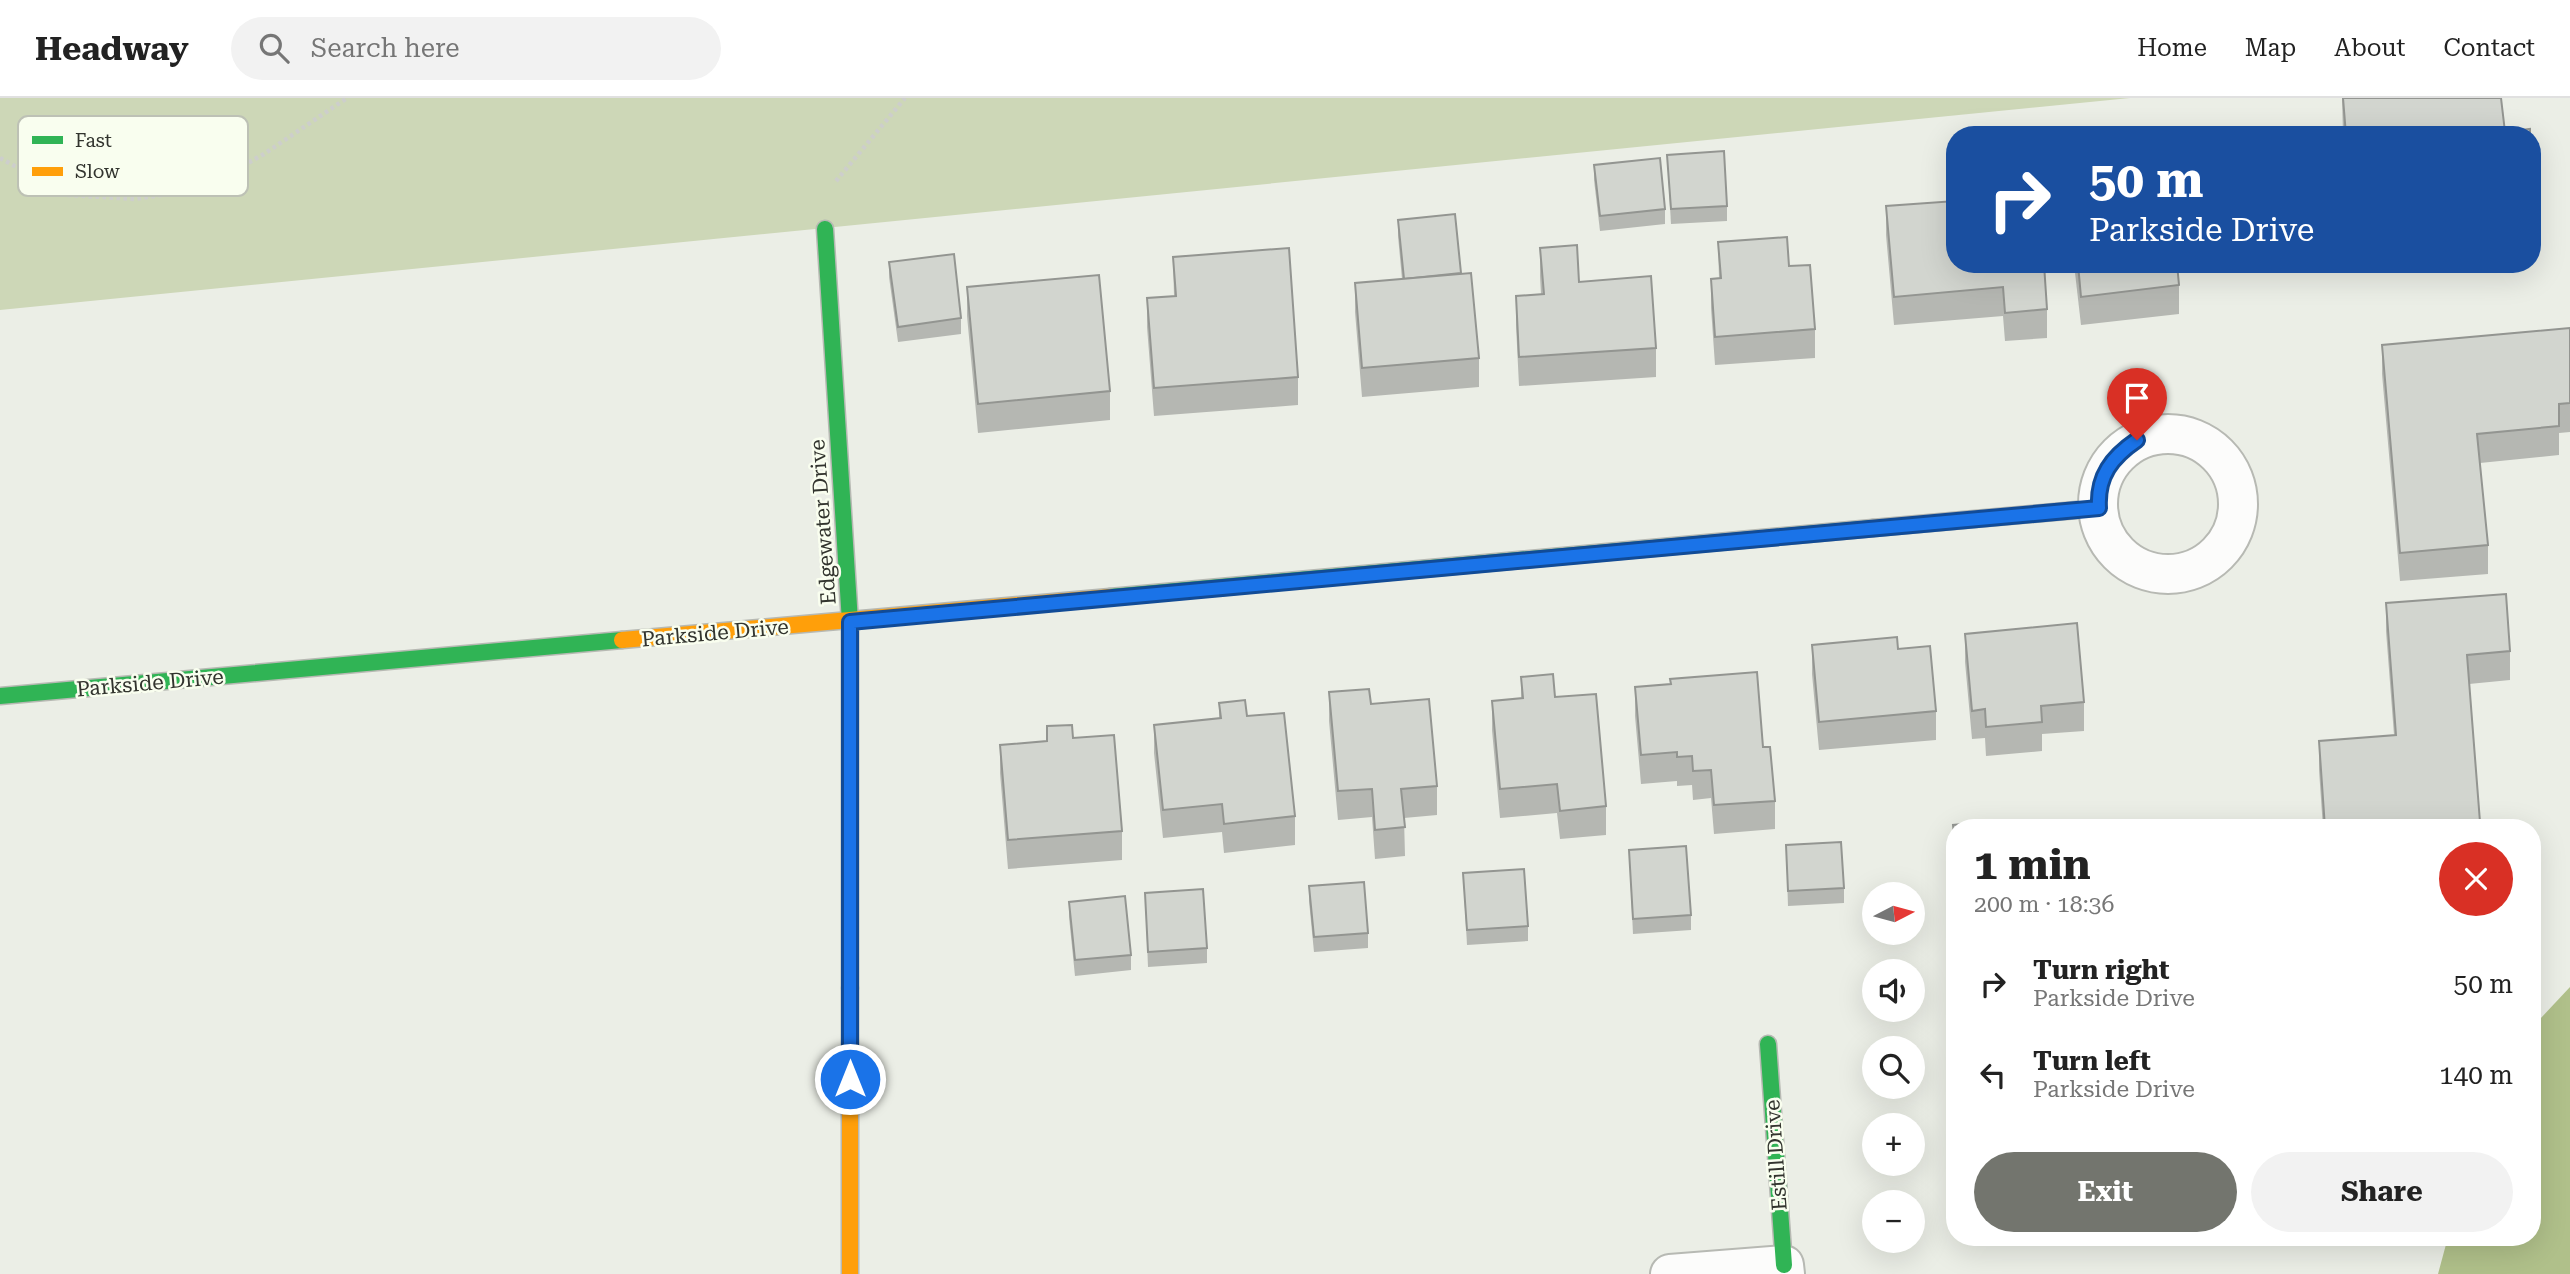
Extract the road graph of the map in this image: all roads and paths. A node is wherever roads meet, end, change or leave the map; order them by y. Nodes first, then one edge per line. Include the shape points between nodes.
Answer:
1 (347, 98) edge
2 (905, 98) edge
3 (0, 158) edge
4 (248, 163) edge
5 (18, 168) edge
6 (85, 196) edge
7 (155, 196) edge
8 (825, 229) joint
9 (2099, 508) dead end
10 (850, 622) junction
11 (0, 696) edge
12 (1768, 1044) dead end
13 (1785, 1269) edge
14 (850, 1274) edge
15 (1671, 1274) edge

1 - 4 path
2 - 8 path via 827,191
3 - 5 path
6 - 7 path
8 - 10 street, Edgewater Drive
9 - 10 street, Parkside Drive
10 - 11 street, Parkside Drive
10 - 14 street, Edgewater Drive
12 - 13 street, Estill Drive
13 - 15 street, Estill Drive

